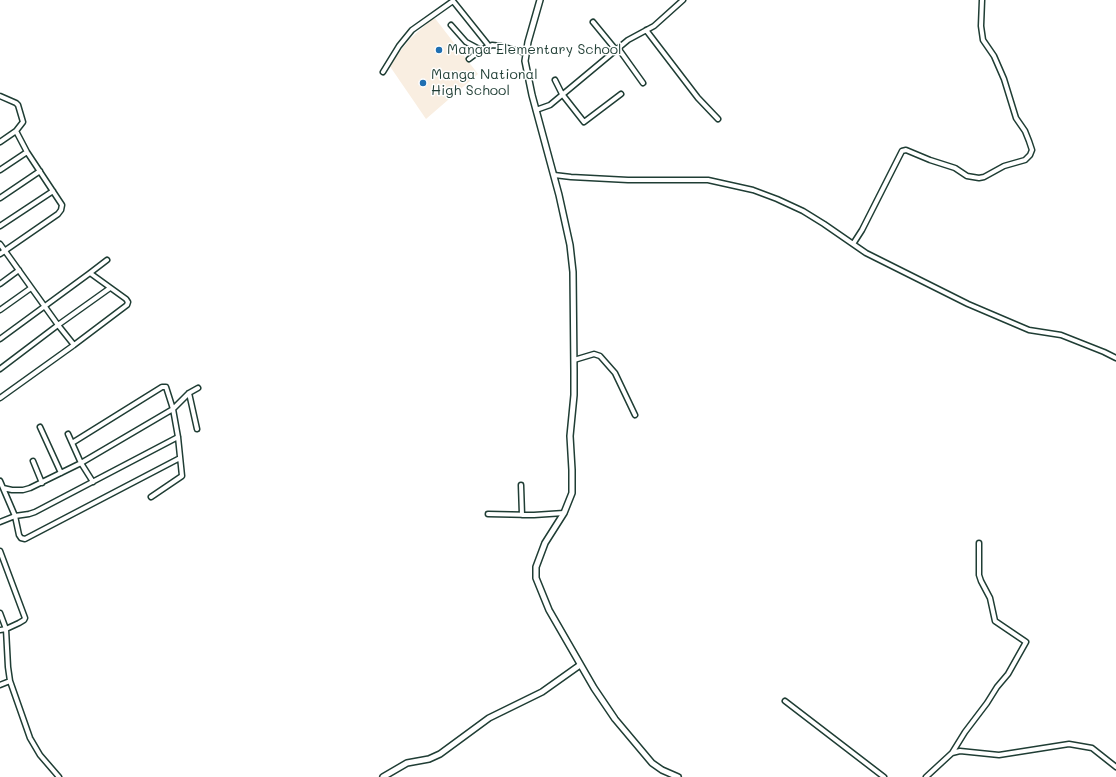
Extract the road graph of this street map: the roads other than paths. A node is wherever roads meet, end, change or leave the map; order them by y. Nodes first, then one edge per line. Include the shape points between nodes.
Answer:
1 (540, 0) edge
2 (683, 0) edge
3 (982, 0) edge
4 (593, 22) dead end
5 (451, 25) dead end
6 (646, 30) junction
7 (488, 46) junction
8 (617, 49) junction
9 (480, 50) junction
10 (525, 53) junction
11 (469, 59) dead end
12 (383, 72) dead end
13 (554, 80) dead end
14 (644, 83) dead end
15 (562, 94) junction
16 (621, 94) dead end
17 (0, 96) edge
18 (536, 110) junction
19 (718, 119) dead end
20 (16, 131) junction
21 (0, 142) edge
22 (27, 152) junction
23 (0, 170) edge
24 (40, 171) junction
25 (554, 175) junction
26 (53, 191) junction
27 (0, 198) edge
28 (0, 226) edge
29 (0, 244) edge
30 (853, 244) junction
31 (5, 250) junction
32 (0, 254) edge
33 (107, 260) dead end
34 (19, 270) junction
35 (90, 272) junction
36 (0, 284) edge
37 (31, 288) junction
38 (110, 288) junction
39 (45, 306) junction
40 (0, 310) edge
41 (58, 325) junction
42 (0, 339) edge
43 (74, 346) junction
44 (1116, 358) edge
45 (574, 360) junction
46 (0, 369) edge
47 (198, 388) dead end
48 (189, 393) junction
49 (0, 398) edge
50 (173, 409) junction
51 (635, 415) dead end
52 (40, 427) dead end
53 (197, 430) dead end
54 (68, 434) dead end
55 (178, 437) junction
56 (72, 443) junction
57 (180, 458) junction
58 (34, 461) dead end
59 (81, 463) junction
60 (61, 473) junction
61 (0, 482) edge
62 (92, 482) junction
63 (42, 483) junction
64 (522, 485) dead end
65 (3, 488) junction
66 (151, 497) dead end
67 (564, 513) junction
68 (488, 514) dead end
69 (522, 515) junction
70 (15, 516) junction
71 (0, 522) edge
72 (979, 543) dead end
73 (0, 551) edge
74 (0, 612) edge
75 (6, 629) junction
76 (0, 630) edge
77 (580, 665) junction
78 (10, 681) junction
79 (0, 685) edge
80 (784, 700) dead end
81 (952, 753) junction
82 (1116, 767) edge
83 (59, 777) edge
84 (382, 777) edge
85 (678, 777) edge
86 (884, 777) edge
87 (926, 777) edge

1 - 10 street
2 - 6 street
3 - 30 street via 983,40 994,56 1004,79 1016,118 1029,141 1032,150 1030,156 979,178 967,176 955,168 906,150 902,151
4 - 8 street
5 - 9 street via 466,42
6 - 8 street
6 - 19 street via 698,98
7 - 9 street
7 - 10 street via 500,46
7 - 12 street via 453,1 412,30
8 - 14 street
8 - 15 street
9 - 11 street
10 - 18 street via 526,70
13 - 15 street
15 - 16 street via 584,122
15 - 18 street via 548,107
17 - 20 street via 18,105 23,122
18 - 25 street
20 - 21 street
20 - 22 street
22 - 23 street
22 - 24 street
24 - 26 street
24 - 27 street
25 - 30 street via 628,180 708,180 734,185 777,199 802,211
25 - 45 street via 570,245
26 - 28 street
26 - 31 street via 62,205 60,212
29 - 31 street
30 - 44 street via 968,304 1028,330 1066,337
31 - 32 street
31 - 34 street
33 - 35 street
34 - 36 street
34 - 37 street
35 - 38 street
35 - 39 street
37 - 39 street
37 - 40 street
38 - 41 street
38 - 43 street via 126,299 127,304
39 - 41 street
39 - 42 street
41 - 43 street
41 - 46 street
43 - 49 street
45 - 51 street via 594,354 600,356 615,373
45 - 67 street via 570,436 572,493
47 - 48 street
48 - 50 street
48 - 53 street
50 - 55 street
50 - 56 street via 167,389 162,387
50 - 59 street
52 - 60 street
54 - 56 street
55 - 57 street
55 - 62 street
56 - 59 street
57 - 66 street via 182,477
57 - 70 street via 25,539 19,535
58 - 63 street
59 - 60 street
59 - 62 street
60 - 63 street
61 - 65 street
62 - 70 street via 35,512
63 - 65 street via 17,491
64 - 69 street
65 - 70 street
67 - 69 street
67 - 77 street via 545,543 536,567 536,578 549,610
68 - 69 street
70 - 71 street
72 - 81 street via 979,575 990,598 995,621 1026,642 1008,674
73 - 75 street via 25,618
74 - 75 street
75 - 76 street
75 - 78 street
77 - 84 street via 542,692 489,718 440,754 429,759 406,763
77 - 85 street via 615,719 652,763
78 - 79 street
78 - 83 street via 30,738 40,755
80 - 86 street
81 - 82 street via 999,755 1069,744 1092,748
81 - 87 street

